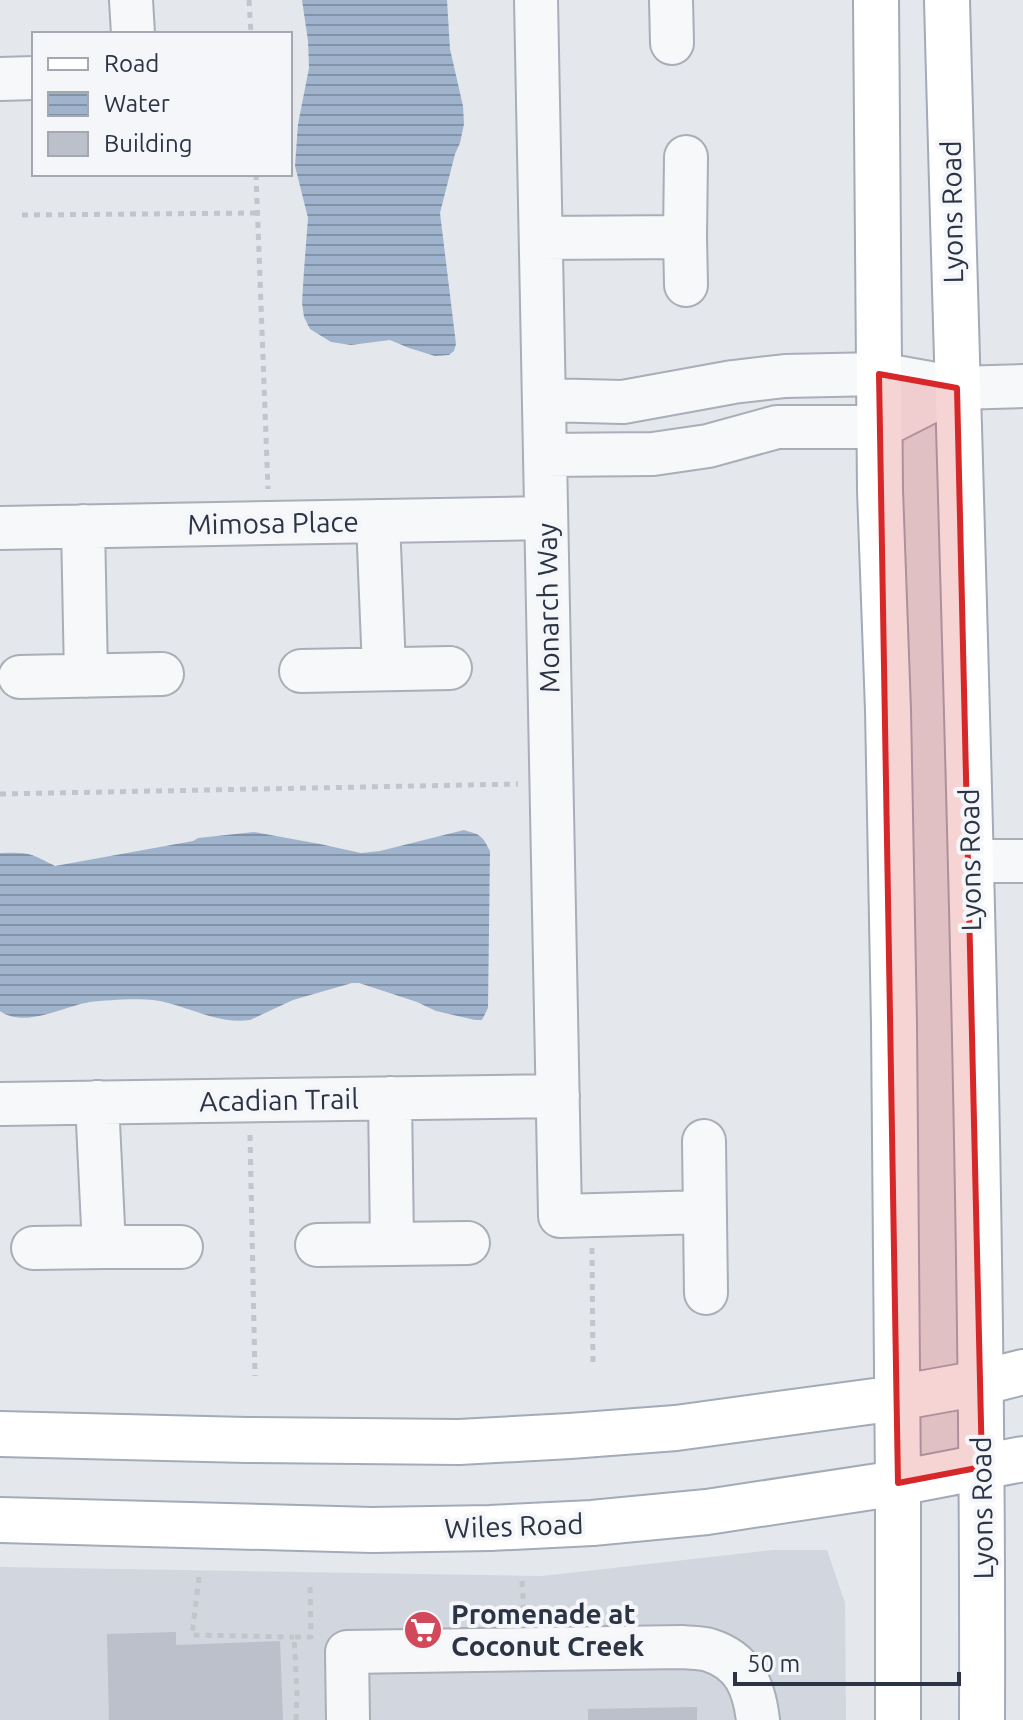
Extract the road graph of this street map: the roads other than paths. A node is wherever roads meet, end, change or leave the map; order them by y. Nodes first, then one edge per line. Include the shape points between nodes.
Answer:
1 (131, 0) edge
2 (536, 0) edge
3 (671, 0) edge
4 (876, 0) edge
5 (947, 0) edge
6 (133, 32) edge
7 (672, 43) dead end
8 (32, 78) edge
9 (0, 79) edge
10 (686, 157) dead end
11 (685, 237) junction
12 (541, 238) junction
13 (686, 285) dead end
14 (879, 374) junction
15 (1023, 386) edge
16 (957, 388) junction
17 (544, 400) junction
18 (880, 427) junction
19 (545, 455) junction
20 (546, 518) junction
21 (378, 521) junction
22 (83, 526) junction
23 (0, 528) edge
24 (450, 668) dead end
25 (384, 669) junction
26 (301, 671) dead end
27 (162, 674) dead end
28 (86, 676) junction
29 (20, 677) dead end
30 (970, 861) junction
31 (1023, 861) edge
32 (558, 1096) junction
33 (390, 1098) junction
34 (97, 1102) junction
35 (0, 1104) edge
36 (704, 1141) dead end
37 (705, 1212) junction
38 (468, 1243) dead end
39 (392, 1244) junction
40 (317, 1245) dead end
41 (104, 1247) junction
42 (181, 1247) dead end
43 (33, 1248) dead end
44 (706, 1293) dead end
45 (1023, 1372) edge
46 (980, 1383) junction
47 (897, 1398) junction
48 (0, 1434) edge
49 (1002, 1463) edge
50 (898, 1483) junction
51 (0, 1520) edge
52 (348, 1720) edge
53 (758, 1720) edge
54 (898, 1720) edge
55 (982, 1720) edge

1 - 6 street
2 - 12 street, Monarch Way
3 - 7 street
4 - 14 main road
5 - 16 main road, Lyons Road
8 - 9 street
10 - 11 street
11 - 12 street
11 - 13 street
12 - 17 street, Monarch Way
14 - 16 street
14 - 17 street via 785,376 623,402
14 - 18 main road
15 - 16 street
16 - 18 street
16 - 30 main road, Lyons Road
17 - 19 street, Monarch Way
18 - 19 street via 777,427 653,454
18 - 47 main road
19 - 20 street, Monarch Way
20 - 21 street, Mimosa Place
20 - 32 street, Monarch Way
21 - 22 street, Mimosa Place
21 - 25 street
22 - 23 street, Mimosa Place
22 - 28 street
24 - 25 street
25 - 26 street
27 - 28 street
28 - 29 street
30 - 31 street
30 - 46 main road, Lyons Road
32 - 33 street, Acadian Trail
32 - 37 street, Monarch Way via 560,1216
33 - 34 street, Acadian Trail
33 - 39 street
34 - 35 street, Acadian Trail
34 - 41 street
36 - 37 street
37 - 44 street
38 - 39 street
39 - 40 street
41 - 42 street
41 - 43 street
45 - 46 main road
46 - 47 main road
46 - 49 main road, Lyons Road
47 - 48 main road via 676,1428 459,1442
47 - 50 main road
49 - 50 main road, Wiles Road
49 - 55 main road, Lyons Road
50 - 51 main road, Wiles Road via 707,1512 490,1528 325,1530
50 - 54 main road
52 - 53 street via 347,1652 683,1647 709,1650 738,1665 754,1690

